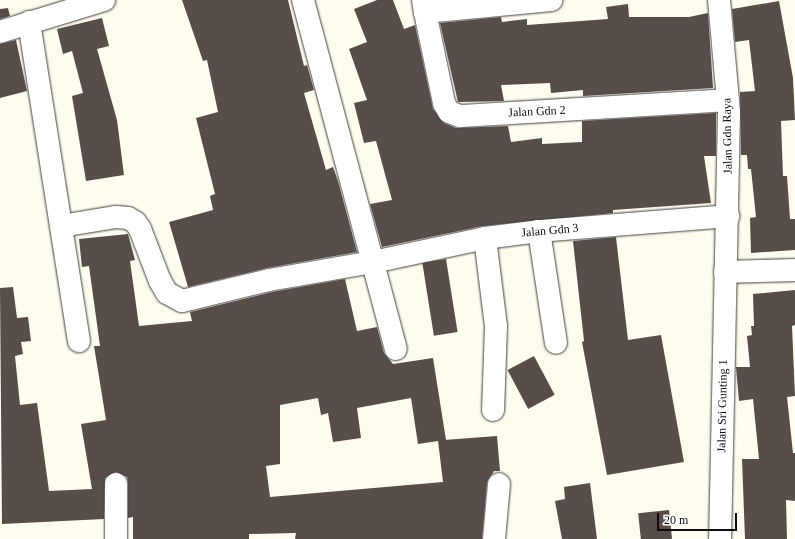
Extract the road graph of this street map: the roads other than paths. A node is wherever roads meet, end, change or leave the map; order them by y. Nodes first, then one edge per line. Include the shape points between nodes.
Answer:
1 (104, 0) edge
2 (303, 0) edge
3 (551, 0) edge
4 (719, 0) edge
5 (66, 6) edge
6 (424, 6) edge
7 (29, 22) junction
8 (0, 32) edge
9 (728, 100) junction
10 (728, 216) junction
11 (61, 226) junction
12 (539, 231) junction
13 (484, 238) junction
14 (373, 262) junction
15 (795, 270) edge
16 (725, 272) junction
17 (79, 341) dead end
18 (556, 343) dead end
19 (396, 349) dead end
20 (493, 410) dead end
21 (116, 484) dead end
22 (499, 484) dead end
23 (116, 539) edge
24 (494, 539) edge
25 (720, 539) edge

1 - 5 street
2 - 14 street
3 - 6 street
4 - 9 street, Jalan Gdn Raya
5 - 7 street
6 - 9 street, Jalan Gdn 2 via 444,103 449,112 460,116
7 - 8 street
7 - 11 street
9 - 10 street, Jalan Gdn Raya
10 - 12 street, Jalan Gdn 3
10 - 16 street, Jalan Gdn Raya
11 - 14 street, Jalan Gdn 3 via 116,217 128,218 135,222 167,293 182,301 269,280
11 - 17 street
12 - 13 street, Jalan Gdn 3
12 - 18 street
13 - 14 street, Jalan Gdn 3
13 - 20 street via 496,326
14 - 19 street
15 - 16 street
16 - 25 street, Jalan Sri Gunting 1
21 - 23 street
22 - 24 street

